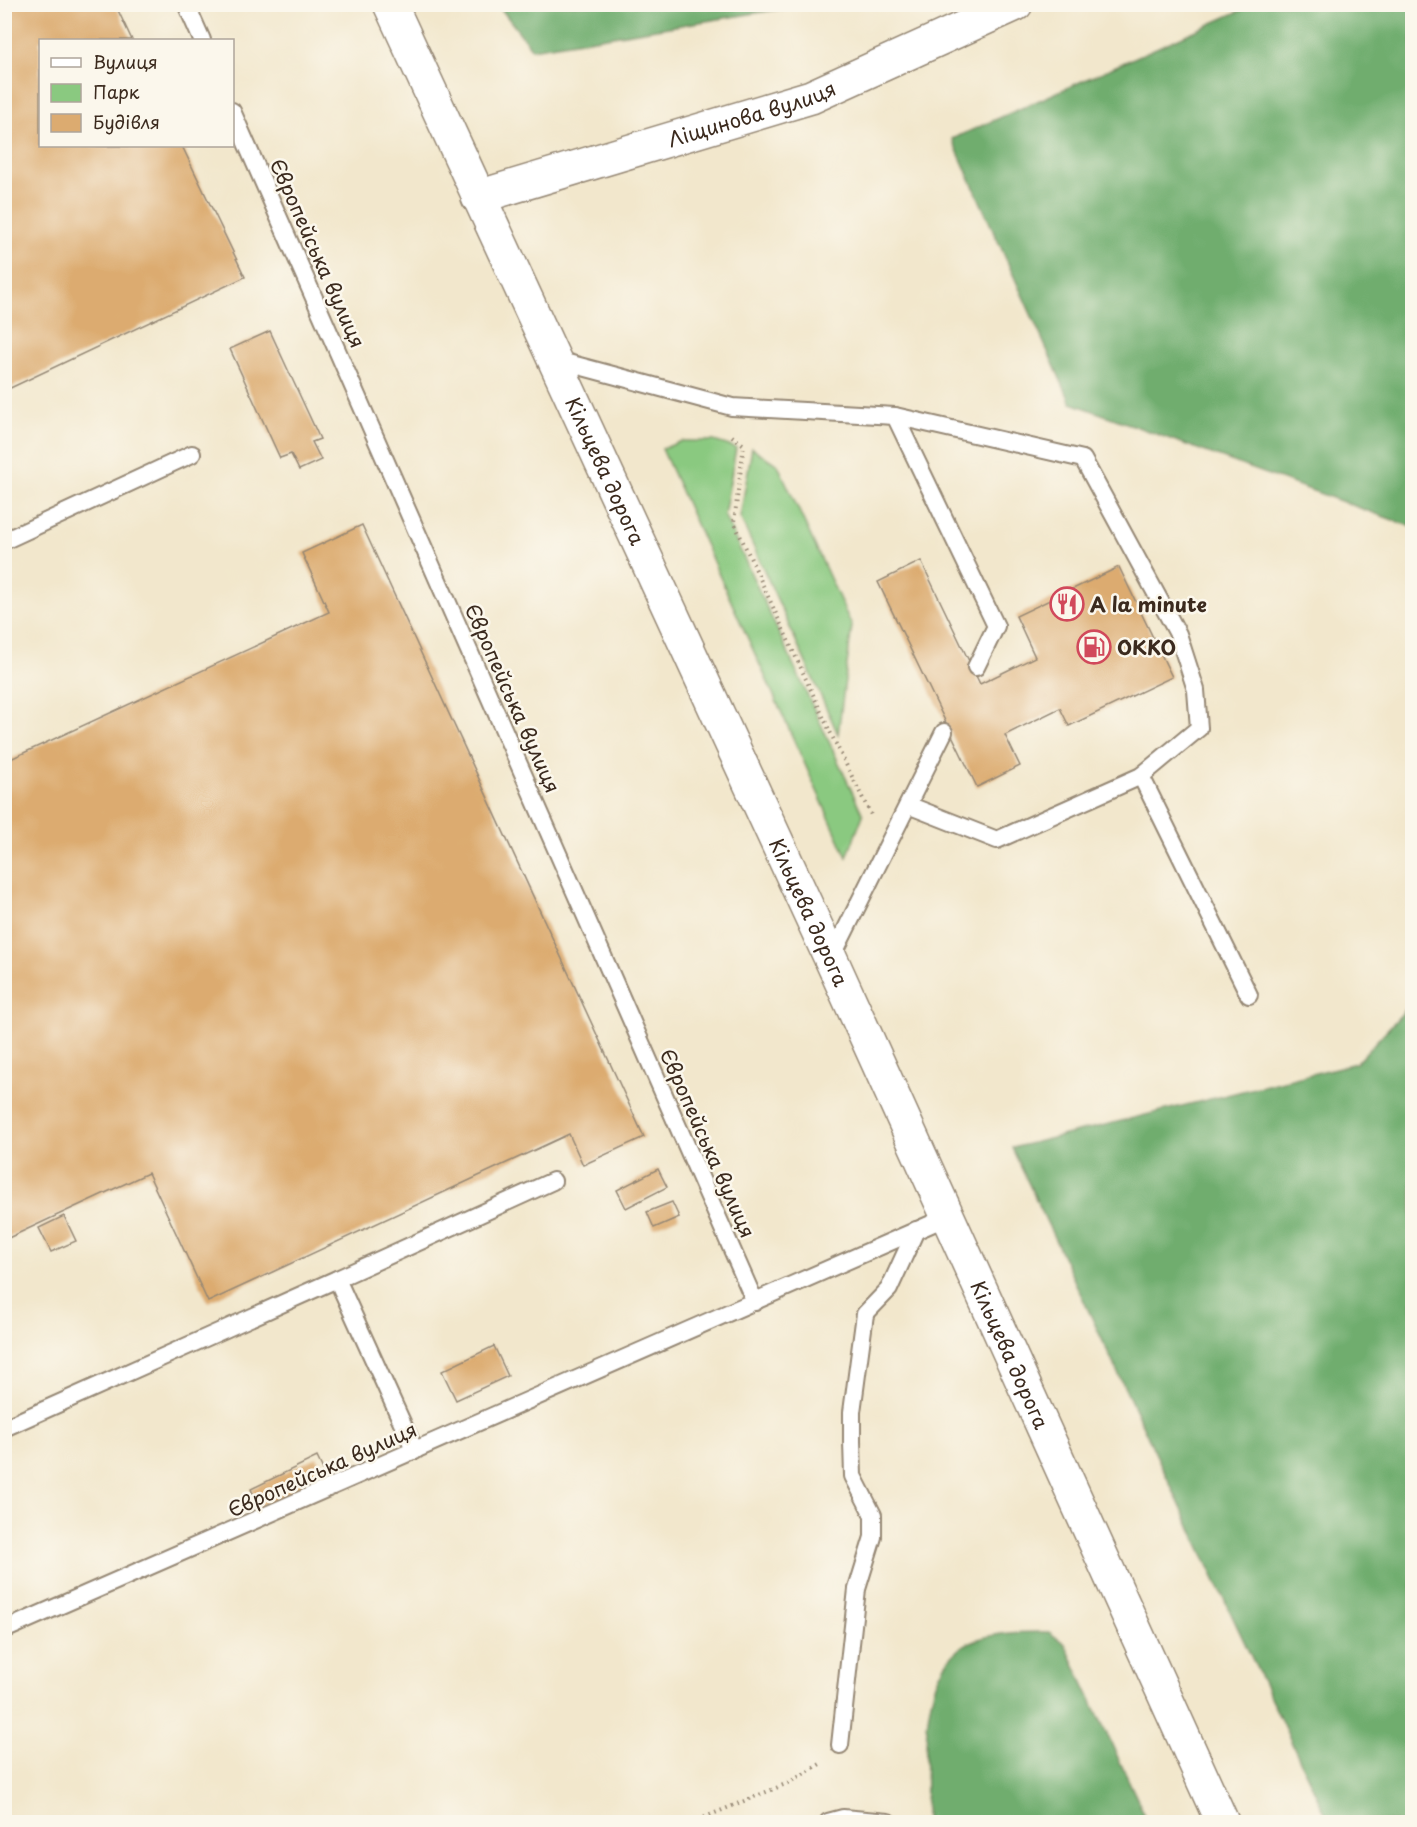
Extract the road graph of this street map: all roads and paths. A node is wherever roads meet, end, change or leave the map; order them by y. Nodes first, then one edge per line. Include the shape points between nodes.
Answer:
1 (186, 4) edge
2 (390, 4) edge
3 (1017, 4) edge
4 (202, 39) edge
5 (234, 116) edge
6 (478, 197) junction
7 (552, 359) junction
8 (895, 416) junction
9 (729, 433) dead end
10 (192, 454) dead end
11 (4, 541) edge
12 (976, 667) dead end
13 (944, 732) dead end
14 (1141, 776) junction
15 (908, 805) junction
16 (874, 820) dead end
17 (831, 958) junction
18 (1249, 995) dead end
19 (553, 1181) dead end
20 (947, 1217) junction
21 (916, 1230) junction
22 (337, 1279) junction
23 (755, 1302) junction
24 (4, 1428) edge
25 (415, 1451) junction
26 (4, 1630) edge
27 (840, 1745) joint
28 (693, 1822) edge
29 (828, 1822) edge
30 (888, 1822) edge
31 (1222, 1822) edge

1 - 4 lane
2 - 6 main road, Кільцева дорога
3 - 6 main road, Ліщинова вулиця via 812,97
5 - 23 lane, Європейська вулиця
6 - 7 main road, Кільцева дорога
7 - 8 lane via 732,407
7 - 17 main road, Кільцева дорога
8 - 12 lane via 996,626
8 - 14 lane via 1083,459 1178,634 1196,690 1199,728
9 - 16 path via 744,445 734,522
10 - 11 lane
13 - 15 lane
14 - 15 lane via 997,840
14 - 18 lane
15 - 17 lane
17 - 20 main road, Кільцева дорога
19 - 22 lane
20 - 21 lane, Європейська вулиця
20 - 31 main road, Кільцева дорога
21 - 23 lane, Європейська вулиця
21 - 27 lane via 889,1288 865,1314 852,1412 853,1476 873,1515 873,1537 857,1589
22 - 24 lane
22 - 25 lane
23 - 25 lane, Європейська вулиця
25 - 26 lane, Європейська вулиця
27 - 28 path via 826,1760 788,1783
29 - 30 lane via 843,1818

